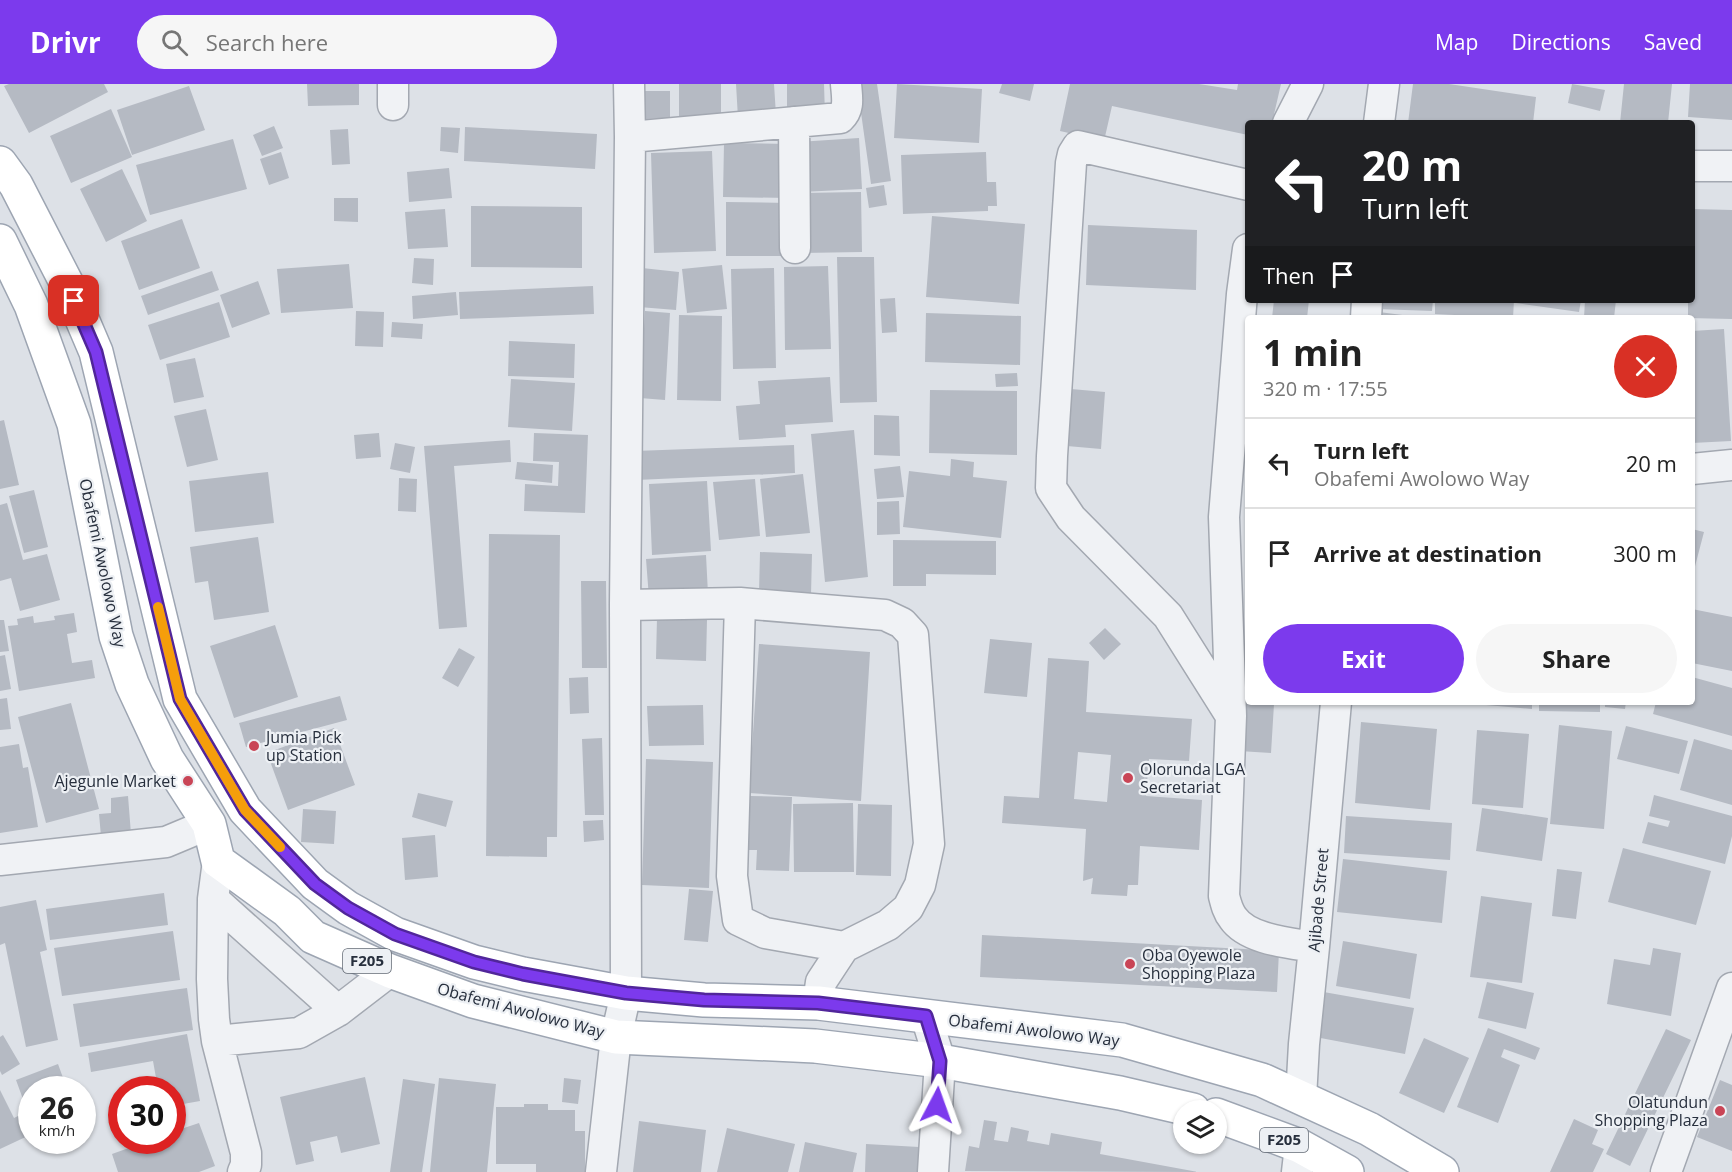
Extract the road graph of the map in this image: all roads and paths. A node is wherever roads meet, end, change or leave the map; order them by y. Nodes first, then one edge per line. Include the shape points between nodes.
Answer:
1 (629, 84) edge
2 (846, 84) edge
3 (1308, 84) edge
4 (1384, 84) edge
5 (1290, 120) edge
6 (1379, 120) edge
7 (794, 122) junction
8 (630, 137) junction
9 (1695, 166) edge
10 (1732, 166) edge
11 (8, 174) edge
12 (1245, 184) edge
13 (0, 241) edge
14 (795, 248) dead end
15 (1245, 272) edge
16 (1732, 465) edge
17 (1695, 469) edge
18 (740, 603) junction
19 (625, 605) junction
20 (1336, 705) edge
21 (1231, 716) junction
22 (209, 824) junction
23 (0, 860) edge
24 (218, 861) junction
25 (213, 899) junction
26 (844, 946) junction
27 (1314, 947) junction
28 (390, 971) junction
29 (1732, 988) edge
30 (626, 993) junction
31 (818, 1003) junction
32 (338, 1011) junction
33 (926, 1016) junction
34 (616, 1037) junction
35 (217, 1041) junction
36 (1723, 1046) edge
37 (940, 1061) junction
38 (1301, 1098) junction
39 (1173, 1106) edge
40 (1227, 1121) edge
41 (1299, 1159) edge
42 (243, 1172) edge
43 (601, 1172) edge
44 (933, 1172) edge
45 (1347, 1172) edge
46 (1442, 1172) edge
47 (1666, 1172) edge

1 - 8 street
2 - 7 street via 847,106 840,118
3 - 5 street
4 - 6 street
7 - 8 street
7 - 14 street
8 - 19 street
9 - 10 street
11 - 30 main road, Obafemi Awolowo Way / F205 via 67,284 96,352 180,699 245,810 315,884 395,934 474,962
12 - 21 street via 1078,146 1071,163 1051,488 1071,518 1168,616
13 - 22 main road, Obafemi Awolowo Way via 31,305 74,424 116,636 132,684 167,759
15 - 21 street via 1224,517
16 - 17 street
18 - 19 street
18 - 26 street via 732,876 738,920 765,933
18 - 26 street via 885,615 902,623 913,635 929,844 920,885 908,908 888,925
19 - 30 street
20 - 27 street, Ajibade Street
21 - 27 street via 1224,896 1228,909 1234,921 1251,932
22 - 23 street via 166,842
22 - 24 main road, Obafemi Awolowo Way
24 - 25 street
24 - 28 main road, Obafemi Awolowo Way / F205 via 287,911 313,937
25 - 32 street
25 - 35 street via 212,978
26 - 31 street via 821,981
27 - 38 street, Ajibade Street
28 - 32 street
28 - 34 main road, Obafemi Awolowo Way / F205 via 472,1000
29 - 36 street
30 - 31 main road, Obafemi Awolowo Way / F205
30 - 34 street
31 - 33 main road, Obafemi Awolowo Way / F205
32 - 35 street via 299,1033
33 - 37 street
33 - 38 main road, Obafemi Awolowo Way / F205 via 1122,1040 1262,1080
34 - 37 main road, Obafemi Awolowo Way / F205 via 815,1046
34 - 43 street
35 - 42 street via 246,1153
36 - 47 street
37 - 39 main road, Obafemi Awolowo Way / F205
37 - 44 street
38 - 46 main road, Obafemi Awolowo Way / F205 via 1370,1129
40 - 41 main road, F205
41 - 45 main road, F205

